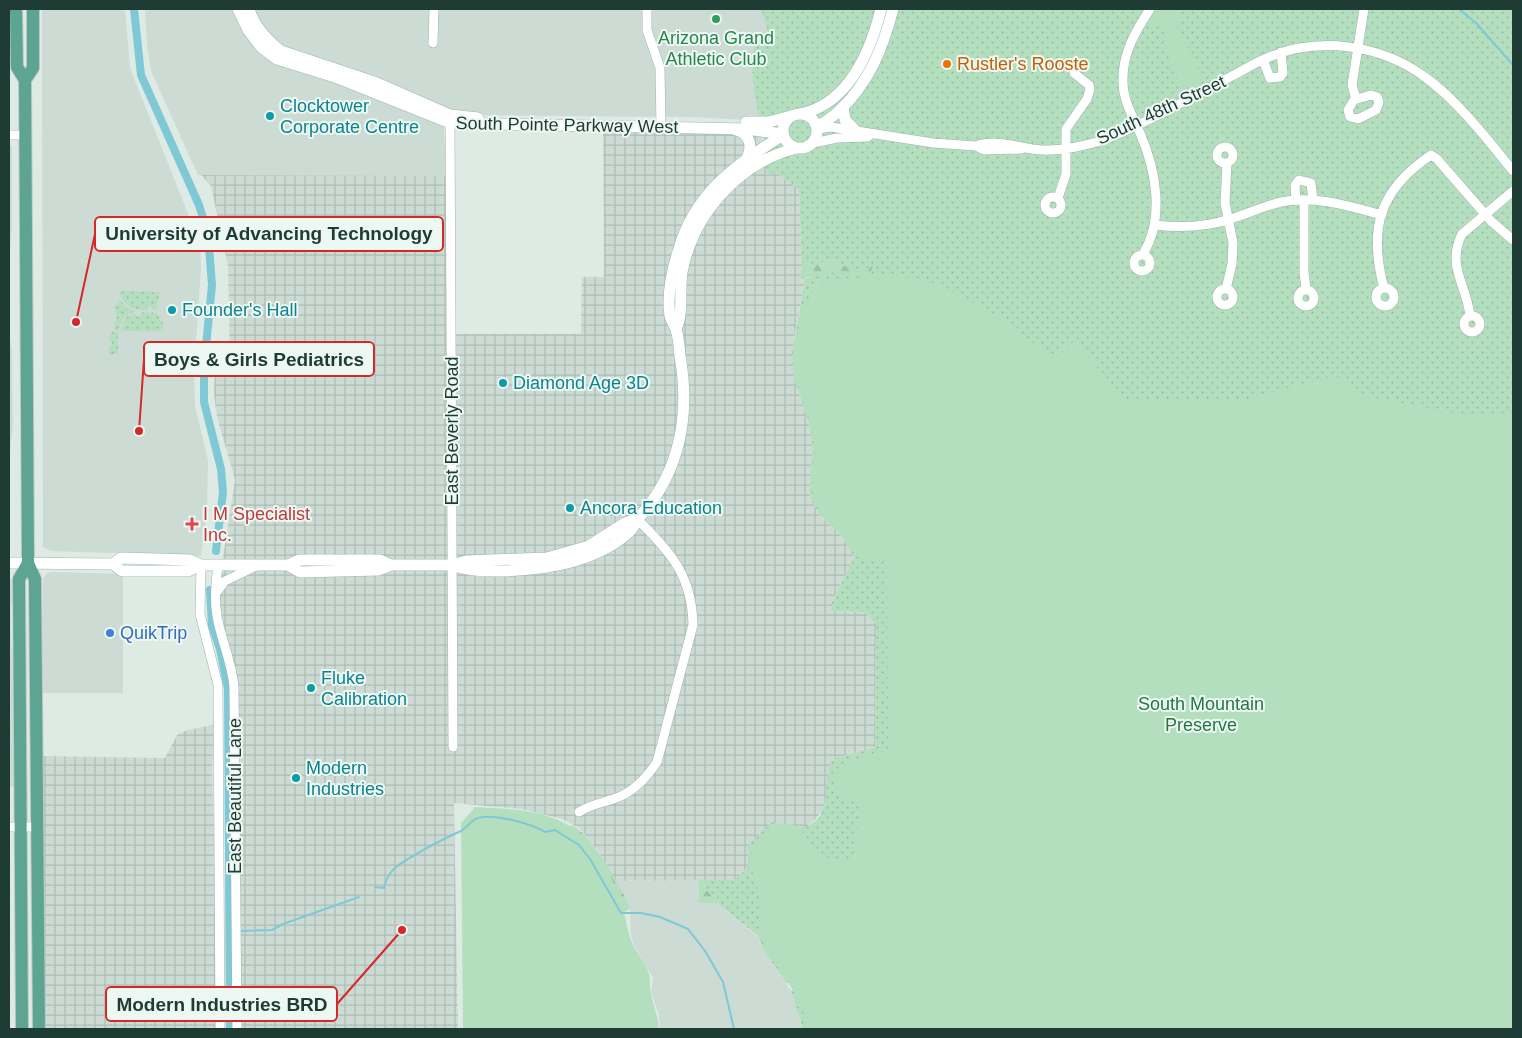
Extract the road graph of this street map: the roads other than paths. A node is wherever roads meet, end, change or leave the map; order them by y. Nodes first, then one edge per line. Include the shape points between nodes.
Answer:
1 (16, 9) edge
2 (33, 9) edge
3 (238, 9) edge
4 (248, 9) edge
5 (434, 9) edge
6 (648, 9) edge
7 (881, 9) edge
8 (892, 9) edge
9 (1150, 9) edge
10 (1364, 9) edge
11 (433, 43) dead end
12 (1358, 49) junction
13 (1281, 52) junction
14 (1263, 60) junction
15 (1074, 74) dead end
16 (25, 80) junction
17 (1356, 99) dead end
18 (843, 107) junction
19 (796, 115) junction
20 (450, 119) junction
21 (661, 123) junction
22 (1137, 124) junction
23 (817, 127) junction
24 (734, 129) junction
25 (856, 131) junction
26 (9, 135) edge
27 (25, 135) junction
28 (783, 135) junction
29 (887, 136) junction
30 (814, 143) junction
31 (797, 148) junction
32 (1067, 148) junction
33 (746, 160) junction
34 (1227, 163) dead end
35 (1513, 171) edge
36 (1513, 191) edge
37 (1058, 198) dead end
38 (1304, 200) junction
39 (1485, 214) junction
40 (1382, 215) junction
41 (1228, 220) junction
42 (1155, 225) junction
43 (1513, 240) edge
44 (1143, 254) dead end
45 (1384, 288) dead end
46 (1226, 289) dead end
47 (1306, 289) dead end
48 (1470, 316) dead end
49 (676, 329) junction
50 (637, 520) junction
51 (9, 563) edge
52 (28, 563) junction
53 (200, 565) junction
54 (218, 565) junction
55 (257, 565) junction
56 (452, 565) junction
57 (215, 595) junction
58 (453, 747) dead end
59 (579, 812) dead end
60 (15, 827) edge
61 (37, 827) junction
62 (22, 1002) junction
63 (39, 1002) junction
64 (22, 1029) edge
65 (39, 1029) edge
66 (220, 1029) edge
67 (237, 1029) edge

1 - 16 main road via 17,66
2 - 16 main road via 33,68
3 - 20 main road, South Pointe Parkway West via 261,47 277,58
4 - 20 main road, South Pointe Parkway West via 263,34 281,51 377,84
5 - 11 street
6 - 21 street via 647,30 660,68
7 - 19 main road, South Pointe Parkway West via 868,51 849,83 826,104
8 - 18 main road via 877,60
9 - 22 street via 1128,45 1123,66 1124,93
10 - 12 street
12 - 13 street, South 48th Street via 1319,46
12 - 17 street via 1352,85
12 - 35 street, South 48th Street via 1384,55 1426,77
13 - 14 street, South 48th Street
13 - 14 street via 1283,74 1280,78 1270,78
14 - 22 street, South 48th Street
15 - 32 street via 1090,89 1087,99 1066,129
16 - 27 main road
18 - 23 main road
18 - 25 main road via 845,120
19 - 21 main road, South Pointe Parkway West via 763,122
19 - 23 main road via 811,117
19 - 28 main road via 786,122
20 - 21 main road, South Pointe Parkway West
20 - 56 street, East Beverly Road
21 - 24 main road, South Pointe Parkway West
22 - 32 street, South 48th Street via 1101,141
22 - 42 street via 1153,174
23 - 25 street, South 48th Street
23 - 30 main road
24 - 28 main road, South Pointe Parkway West
24 - 33 main road via 745,133 748,138 750,149
25 - 29 street, South 48th Street
26 - 27 street
27 - 52 main road
28 - 31 main road via 788,144
28 - 33 main road
29 - 30 street, South 48th Street via 838,138
29 - 32 street, South 48th Street via 976,146 984,150
30 - 31 main road via 806,148
31 - 49 main road via 774,155 741,175 708,211 692,241 683,270 680,320
32 - 37 street via 1066,174
33 - 49 main road via 715,186 693,217 682,240 670,295 670,316
34 - 41 street
36 - 39 street
38 - 40 street via 1338,202
38 - 41 street via 1280,203
38 - 47 street
39 - 40 street via 1431,155 1392,189
39 - 43 street
39 - 48 street via 1462,234 1455,252
40 - 45 street via 1376,248
41 - 42 street via 1189,227
41 - 46 street via 1232,264
42 - 44 street via 1151,242
49 - 50 main road via 684,383 680,441 665,480
50 - 56 main road via 632,529 609,546 580,560 536,568 466,570
50 - 59 street via 672,555 682,572 693,605 693,625 657,762 645,780 619,798
51 - 52 main road
52 - 53 main road via 113,564 122,571 188,571
52 - 60 main road via 19,579
52 - 61 main road via 35,579
53 - 54 main road
53 - 66 street, East Beautiful Lane via 200,614 218,685
54 - 55 main road
54 - 57 street, East Beautiful Lane
55 - 56 main road via 288,565 300,572 378,570 392,565
55 - 57 street via 225,581
56 - 58 street, East Beverly Road
57 - 67 street, East Beautiful Lane via 217,618 232,667 234,687
60 - 61 street
60 - 62 main road
61 - 63 main road
62 - 63 main road
62 - 64 main road
63 - 65 main road

